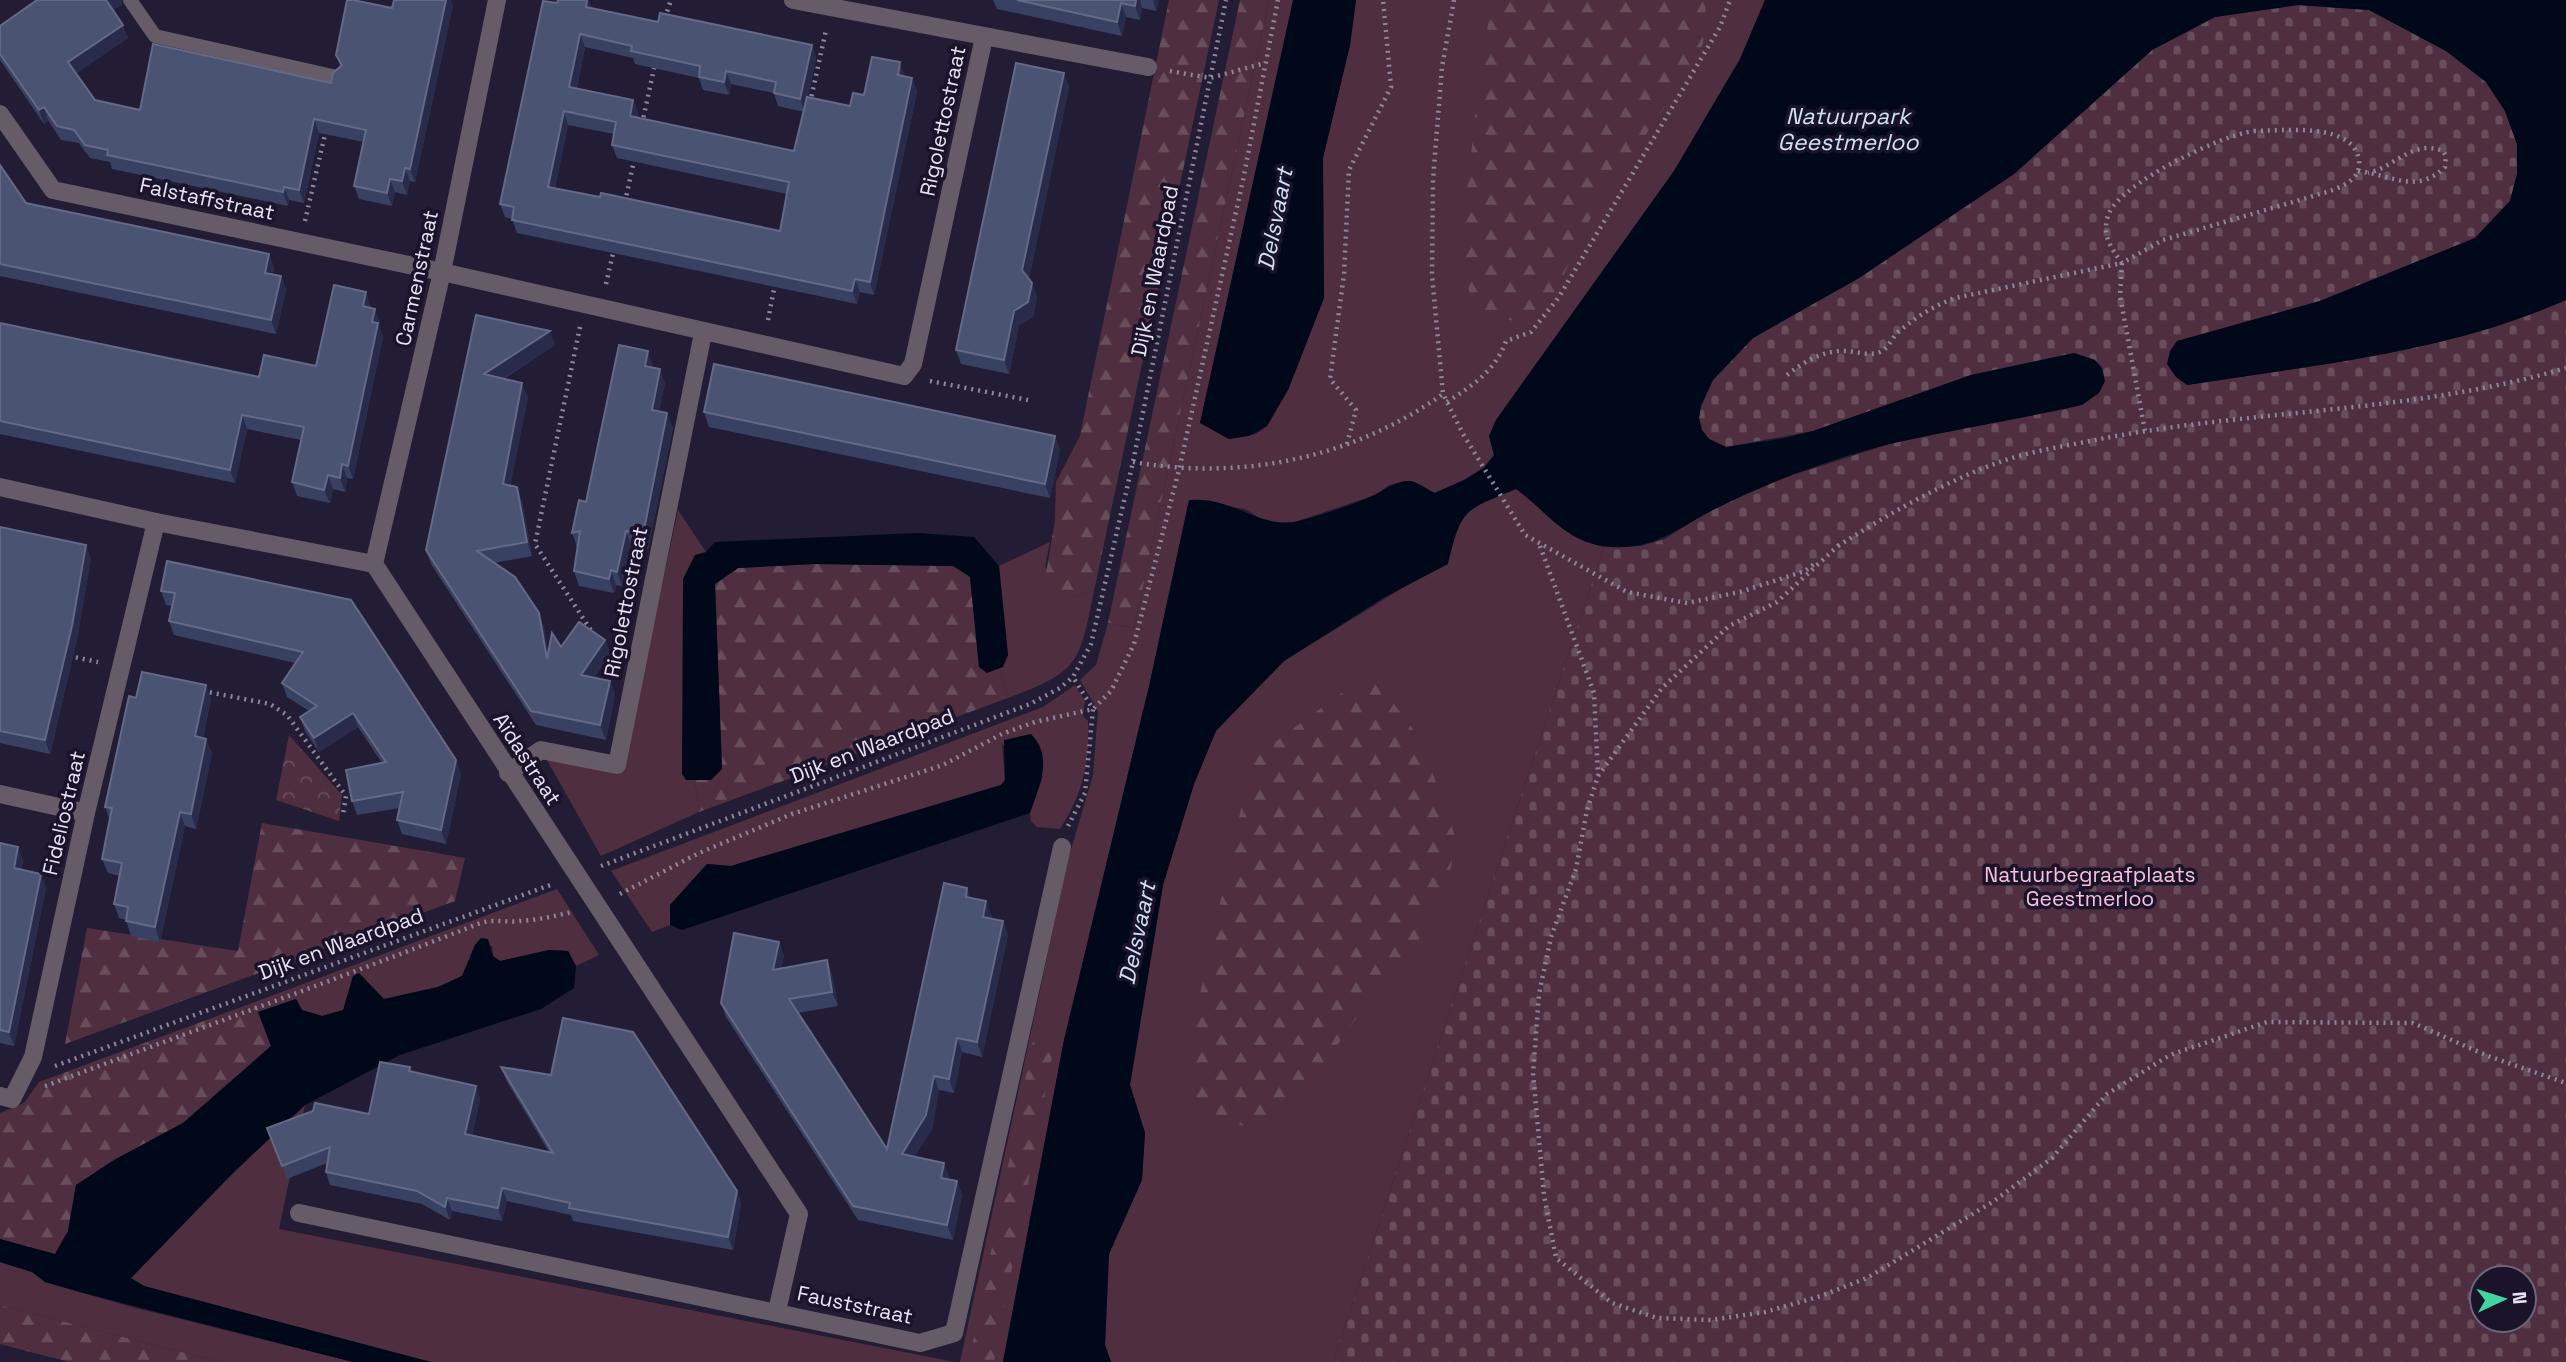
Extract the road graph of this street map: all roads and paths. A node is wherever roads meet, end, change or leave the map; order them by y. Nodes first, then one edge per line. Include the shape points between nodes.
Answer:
1 (130, 0) edge
2 (497, 0) edge
3 (671, 0) edge
4 (793, 0) edge
5 (1226, 0) edge
6 (1278, 0) edge
7 (1383, 0) edge
8 (1454, 0) edge
9 (1730, 0) edge
10 (830, 7) junction
11 (663, 30) edge
12 (984, 37) junction
13 (657, 55) edge
14 (1265, 63) junction
15 (1148, 67) joint
16 (337, 77) edge
17 (1210, 78) junction
18 (808, 113) edge
19 (0, 114) edge
20 (326, 128) edge
21 (640, 134) edge
22 (637, 147) edge
23 (2358, 172) junction
24 (2368, 173) junction
25 (622, 214) edge
26 (301, 242) junction
27 (616, 242) edge
28 (2122, 262) junction
29 (442, 272) junction
30 (775, 282) edge
31 (593, 307) junction
32 (703, 333) junction
33 (763, 346) junction
34 (2566, 368) edge
35 (1787, 375) dead end
36 (904, 376) junction
37 (1443, 394) junction
38 (1028, 400) dead end
39 (1447, 402) junction
40 (2145, 431) junction
41 (1347, 444) junction
42 (1133, 462) junction
43 (1178, 470) junction
44 (0, 487) edge
45 (156, 522) junction
46 (1839, 545) junction
47 (1540, 546) junction
48 (373, 564) junction
49 (599, 638) edge
50 (68, 656) edge
51 (122, 667) junction
52 (1073, 677) junction
53 (202, 691) edge
54 (1093, 709) junction
55 (508, 774) junction
56 (1598, 776) junction
57 (0, 794) edge
58 (86, 813) junction
59 (343, 814) dead end
60 (1062, 847) joint
61 (577, 875) junction
62 (597, 906) junction
63 (25, 1077) junction
64 (2566, 1083) edge
65 (6, 1098) edge
66 (299, 1213) dead end
67 (777, 1311) junction

1 - 16 lane via 155,36
2 - 29 street, Carmenstraat
3 - 11 path
4 - 10 street, Rigolettostraat
5 - 17 path, Dijk en Waardpad
6 - 14 path
7 - 41 path via 1391,87 1349,170 1344,274 1330,379 1356,410
8 - 37 path via 1442,67 1433,180 1432,275
9 - 39 path via 1720,27 1559,297 1531,332 1506,341 1502,354 1478,382
10 - 12 street, Rigolettostraat
10 - 18 path
12 - 15 street, Rigolettostraat
12 - 36 street, Rigolettostraat via 913,365
13 - 21 path
14 - 17 path
14 - 43 path
15 - 17 path
17 - 42 path, Dijk en Waardpad
19 - 26 street, Falstaffstraat via 53,190
20 - 26 path
22 - 25 path
23 - 24 path
23 - 28 path via 2345,185 2327,192 2164,240
23 - 28 path via 2352,147 2335,134 2240,132 2151,176 2114,204 2106,229 2108,245
24 - 24 path via 2428,181 2445,167 2446,156 2427,147
26 - 29 street, Falstaffstraat
27 - 31 path
28 - 35 path via 1955,298 1916,318 1884,351 1815,356
28 - 40 path via 2120,296
29 - 31 street
29 - 48 street, Carmenstraat
30 - 33 path
31 - 32 street
31 - 49 path via 535,544
32 - 33 street
32 - 55 street, Rigolettostraat via 617,765 541,750
33 - 36 street
34 - 40 path via 2483,390
36 - 38 path
37 - 39 path
37 - 41 path via 1408,420
39 - 47 path via 1525,535
40 - 46 path via 1998,462 1929,494
41 - 43 path via 1261,468
42 - 43 path
42 - 52 path, Dijk en Waardpad via 1091,644
43 - 54 path via 1134,644 1118,680
44 - 45 street
45 - 48 street
45 - 51 street, Fideliostraat
46 - 47 path via 1805,571 1687,603 1627,592
46 - 56 path via 1777,601 1729,626 1662,688
47 - 56 path via 1594,693
48 - 55 street, Aïdastraat
50 - 51 path
51 - 58 street, Fideliostraat
52 - 54 path
52 - 61 path, Dijk en Waardpad via 1030,704
53 - 59 path via 270,704 287,715 346,796
54 - 60 path via 1085,793
54 - 62 path via 1035,722 943,765 742,834
55 - 61 street, Aïdastraat
56 - 64 path via 1539,994 1533,1073 1542,1182 1556,1258 1612,1303 1657,1318 1711,1320 1765,1312 1867,1278 1994,1201 2052,1158 2107,1094 2170,1055 2267,1023 2413,1023
57 - 58 street
58 - 63 street, Fideliostraat
60 - 67 street, Fauststraat via 954,1333 920,1343
61 - 62 street, Aïdastraat
61 - 63 path, Dijk en Waardpad
62 - 65 path via 540,919 478,924
62 - 67 street, Aïdastraat via 799,1214
63 - 65 street, Fideliostraat
66 - 67 street, Fauststraat

